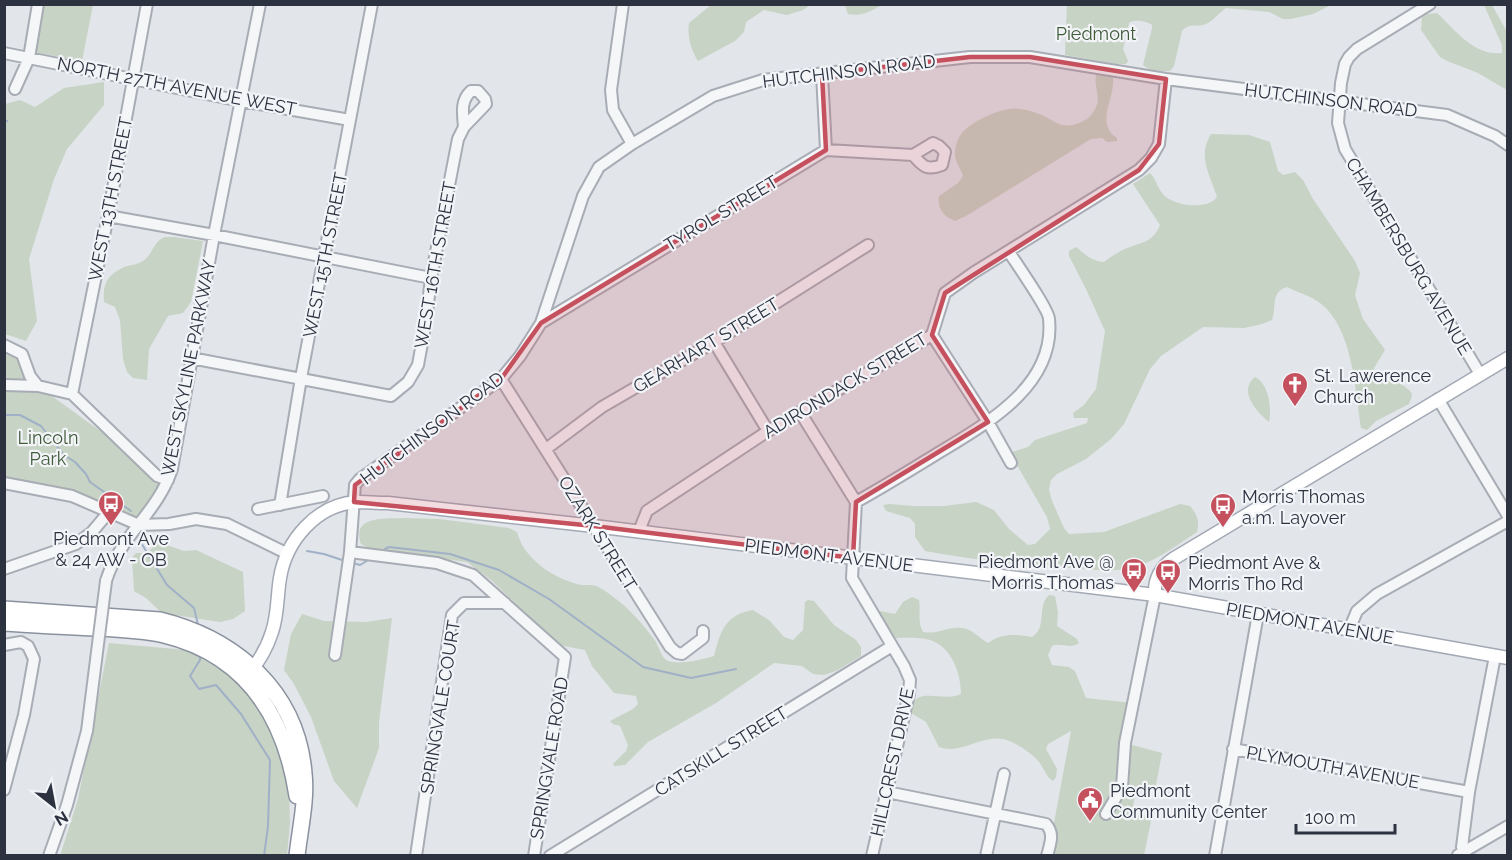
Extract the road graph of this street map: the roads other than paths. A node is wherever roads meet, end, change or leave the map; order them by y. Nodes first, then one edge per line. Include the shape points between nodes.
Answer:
1 (38, 4) edge
2 (147, 4) edge
3 (260, 4) edge
4 (372, 4) edge
5 (623, 4) edge
6 (1430, 4) edge
7 (4, 53) edge
8 (28, 58) junction
9 (822, 74) junction
10 (133, 79) junction
11 (1166, 79) junction
12 (15, 89) dead end
13 (241, 100) junction
14 (1340, 101) junction
15 (350, 120) junction
16 (464, 127) dead end
17 (632, 144) junction
18 (1508, 145) edge
19 (826, 150) junction
20 (913, 155) dead end
21 (108, 216) junction
22 (214, 235) junction
23 (868, 245) dead end
24 (1009, 252) junction
25 (324, 257) junction
26 (431, 278) junction
27 (541, 322) junction
28 (932, 335) junction
29 (714, 342) junction
30 (4, 345) edge
31 (191, 358) junction
32 (1508, 358) edge
33 (1480, 374) junction
34 (301, 378) junction
35 (501, 379) junction
36 (4, 386) edge
37 (38, 386) junction
38 (72, 394) junction
39 (1438, 399) junction
40 (800, 412) junction
41 (988, 423) junction
42 (768, 431) junction
43 (546, 449) junction
44 (1011, 463) dead end
45 (168, 480) junction
46 (4, 483) edge
47 (323, 496) dead end
48 (354, 502) junction
49 (856, 502) junction
50 (280, 505) junction
51 (258, 510) dead end
52 (108, 513) junction
53 (1508, 518) edge
54 (139, 525) junction
55 (594, 526) junction
56 (639, 531) junction
57 (350, 552) junction
58 (286, 553) junction
59 (853, 558) junction
60 (4, 569) edge
61 (1155, 595) junction
62 (505, 603) junction
63 (4, 609) edge
64 (1258, 614) junction
65 (4, 623) edge
66 (1349, 630) junction
67 (703, 631) dead end
68 (199, 640) junction
69 (4, 645) edge
70 (892, 646) junction
71 (335, 655) dead end
72 (1501, 657) edge
73 (249, 674) junction
74 (1233, 749) junction
75 (1004, 774) dead end
76 (4, 790) edge
77 (887, 792) junction
78 (1468, 792) junction
79 (996, 813) junction
80 (1106, 814) dead end
81 (1508, 826) edge
82 (1463, 854) edge
83 (49, 855) edge
84 (297, 855) edge
85 (416, 855) edge
86 (534, 855) edge
87 (550, 855) edge
88 (872, 855) edge
89 (986, 855) edge
90 (1047, 855) edge
91 (1215, 855) edge

1 - 8 street
2 - 10 street, WEST 13TH STREET
3 - 13 street, WEST SKYLINE PARKWAY
4 - 15 street, WEST 15TH STREET
5 - 17 street via 611,90 613,110
6 - 14 street, CHAMBERSBURG AVENUE via 1349,57
7 - 8 street, NORTH 27TH AVENUE WEST
8 - 10 street, NORTH 27TH AVENUE WEST
8 - 12 street
9 - 11 street, HUTCHINSON ROAD via 970,57 1030,57
9 - 17 street, HUTCHINSON ROAD via 763,80 713,96
9 - 19 street
10 - 13 street, NORTH 27TH AVENUE WEST
10 - 21 street, WEST 13TH STREET
11 - 14 street, HUTCHINSON ROAD
11 - 24 street, ADIRONDACK STREET via 1159,144 1151,158 1139,170
13 - 15 street, NORTH 27TH AVENUE WEST
13 - 22 street, WEST SKYLINE PARKWAY
14 - 18 street, HUTCHINSON ROAD via 1447,115
14 - 33 street, CHAMBERSBURG AVENUE via 1338,123 1345,149
15 - 25 street, WEST 15TH STREET
16 - 26 street, WEST 16TH STREET via 458,139
17 - 27 street, HUTCHINSON ROAD via 599,167 583,196
19 - 20 street
19 - 27 street, TYROL STREET
21 - 22 street
21 - 38 street, WEST 13TH STREET
22 - 25 street
22 - 31 street, WEST SKYLINE PARKWAY
23 - 29 street, GEARHART STREET
24 - 28 street, ADIRONDACK STREET via 945,293
24 - 41 street via 1050,316 1048,342 1039,370 1023,392
25 - 26 street
25 - 34 street, WEST 15TH STREET
26 - 34 street, WEST 16TH STREET via 418,365 408,382 391,396
27 - 35 street, HUTCHINSON ROAD
28 - 40 street, ADIRONDACK STREET
28 - 41 street
29 - 42 street
29 - 43 street, GEARHART STREET via 602,407
30 - 37 street via 22,354
31 - 34 street
31 - 45 street, WEST SKYLINE PARKWAY
32 - 33 main road
33 - 39 main road
34 - 50 street, WEST 15TH STREET
35 - 43 street, OZARK STREET
35 - 48 street, HUTCHINSON ROAD via 360,479
36 - 37 street
37 - 38 street
38 - 45 street via 158,476
39 - 53 street
39 - 61 main road via 1173,559 1161,570
40 - 42 street, ADIRONDACK STREET
40 - 49 street
41 - 44 street
41 - 49 street
42 - 56 street, ADIRONDACK STREET via 647,512
43 - 55 street, OZARK STREET
45 - 54 street, WEST SKYLINE PARKWAY
46 - 52 street via 72,496
47 - 50 street
48 - 55 main road, PIEDMONT AVENUE
48 - 57 street, HUTCHINSON ROAD
48 - 58 main road, PIEDMONT AVENUE via 319,516
49 - 59 street, HILLCREST DRIVE
50 - 51 street
52 - 54 street
52 - 60 street via 76,544
53 - 66 street via 1377,594 1358,611
54 - 58 street via 196,519 227,524
54 - 83 street, WEST SKYLINE PARKWAY, bridge via 116,556 106,581 87,731
55 - 56 main road, PIEDMONT AVENUE
55 - 67 street, OZARK STREET via 670,647 682,654 703,638
56 - 59 main road, PIEDMONT AVENUE
57 - 62 street, SPRINGVALE ROAD via 437,563 473,575
57 - 71 street, HUTCHINSON ROAD
58 - 73 main road, PIEDMONT AVENUE via 273,630
59 - 61 main road, PIEDMONT AVENUE
59 - 70 street, HILLCREST DRIVE via 852,578
61 - 64 main road, PIEDMONT AVENUE
61 - 80 street via 1125,744 1122,787
62 - 85 street, SPRINGVALE COURT via 464,603 452,615
62 - 86 street, SPRINGVALE ROAD via 565,657
63 - 68 highway via 142,617 180,625
64 - 66 main road, PIEDMONT AVENUE
64 - 74 street
65 - 68 highway via 144,632
66 - 72 main road, PIEDMONT AVENUE
68 - 73 highway via 231,667
69 - 76 street via 21,642 28,646 34,659
70 - 77 street, HILLCREST DRIVE via 910,680
70 - 87 street, CATSKILL STREET
72 - 78 street
73 - 84 highway via 273,716 292,768 300,825
74 - 78 street, PLYMOUTH AVENUE
74 - 91 street
75 - 79 street
77 - 79 street
77 - 88 street, HILLCREST DRIVE
78 - 82 street
79 - 89 street
79 - 90 street via 1046,824 1052,835
81 - 82 street

